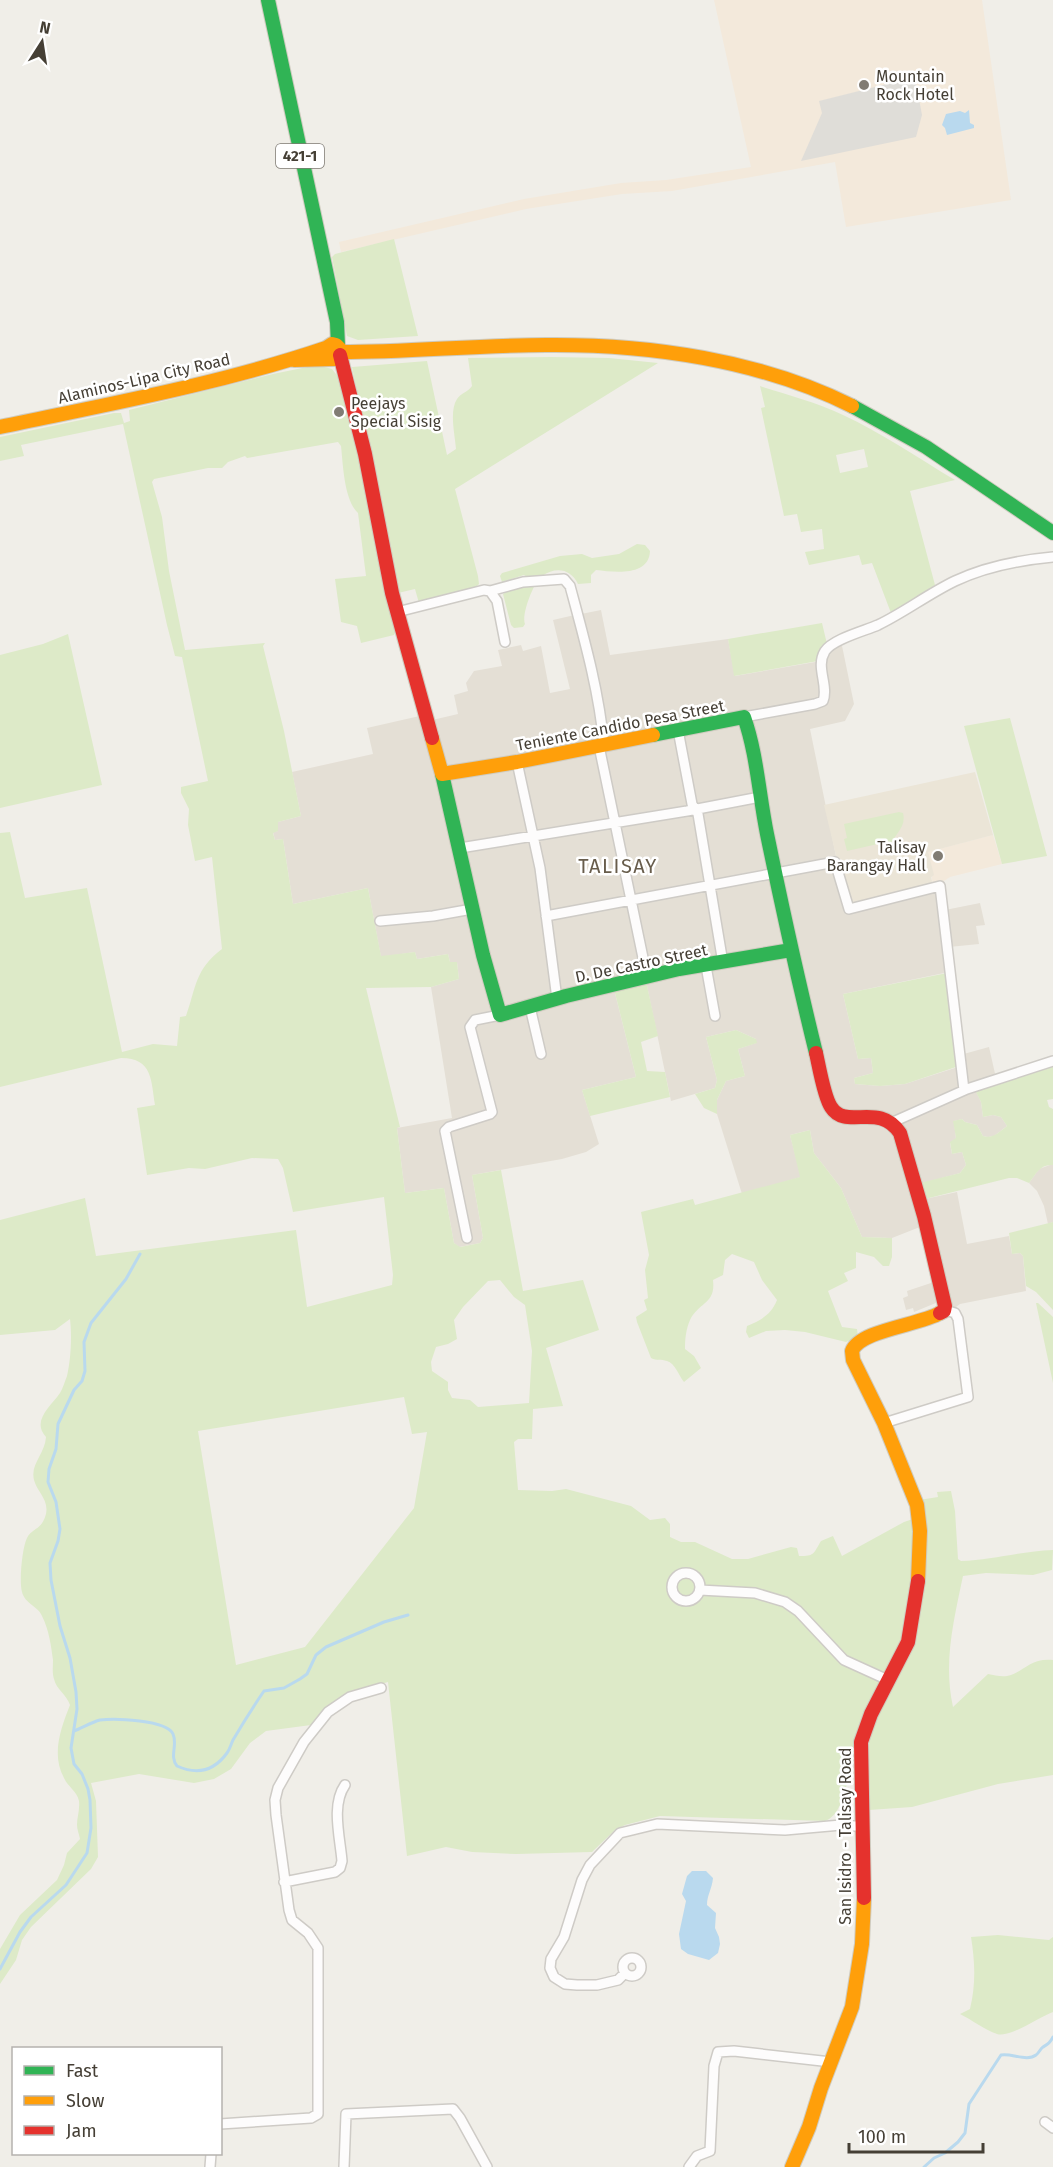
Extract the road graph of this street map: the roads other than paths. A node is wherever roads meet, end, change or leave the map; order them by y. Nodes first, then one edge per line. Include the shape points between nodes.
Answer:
1 (268, 0) edge
2 (333, 352) junction
3 (0, 427) edge
4 (1053, 533) edge
5 (1053, 557) edge
6 (490, 591) junction
7 (397, 612) junction
8 (505, 642) dead end
9 (744, 717) junction
10 (678, 730) junction
11 (602, 746) junction
12 (518, 762) junction
13 (442, 774) junction
14 (760, 796) junction
15 (695, 809) junction
16 (616, 822) junction
17 (532, 835) junction
18 (460, 848) junction
19 (777, 874) junction
20 (709, 886) junction
21 (630, 901) junction
22 (472, 909) junction
23 (546, 916) junction
24 (380, 921) dead end
25 (791, 950) junction
26 (723, 963) junction
27 (706, 966) junction
28 (647, 977) junction
29 (556, 999) junction
30 (530, 1007) junction
31 (500, 1015) junction
32 (714, 1016) dead end
33 (541, 1054) dead end
34 (1053, 1061) edge
35 (964, 1090) junction
36 (893, 1122) junction
37 (467, 1238) dead end
38 (945, 1310) junction
39 (884, 1423) junction
40 (700, 1590) dead end
41 (888, 1680) junction
42 (381, 1688) dead end
43 (345, 1785) dead end
44 (852, 1826) junction
45 (284, 1882) junction
46 (625, 1973) dead end
47 (831, 2062) junction
48 (222, 2124) edge
49 (344, 2167) edge
50 (487, 2167) edge
51 (689, 2167) edge
52 (792, 2167) edge

1 - 2 street, 421-1 via 335,311 339,334
2 - 3 street, Alaminos-Lipa City Road
2 - 4 street, Alaminos-Lipa City Road via 587,346 665,353 753,370 815,390 877,419 962,470
2 - 7 street via 347,379
5 - 9 street via 995,567 956,581 882,623 831,644 822,659 823,701
6 - 7 street
6 - 8 street via 496,598
6 - 11 street via 523,582 564,579 570,586 591,662 604,731
7 - 13 street
9 - 10 street, Teniente Candido Pesa Street
9 - 14 street, Teniente Candido Pesa Street
10 - 11 street, Teniente Candido Pesa Street
10 - 15 street
11 - 12 street, Teniente Candido Pesa Street
11 - 16 street
12 - 13 street, Teniente Candido Pesa Street
12 - 17 street
13 - 18 street
14 - 15 street
14 - 19 street, Teniente Candido Pesa Street
15 - 16 street
15 - 20 street
16 - 17 street
16 - 21 street
17 - 18 street
17 - 23 street
18 - 22 street
19 - 20 street
19 - 25 street, Teniente Candido Pesa Street
19 - 35 street via 835,862 850,909 940,886
20 - 21 street
20 - 26 street
21 - 23 street
21 - 28 street
22 - 24 street
22 - 31 street
23 - 29 street
25 - 26 street, D. De Castro Street
25 - 36 street, Teniente Candido Pesa Street via 832,1109 843,1116 879,1116
26 - 27 street, D. De Castro Street
27 - 28 street, D. De Castro Street
27 - 32 street
28 - 29 street, D. De Castro Street
29 - 30 street, D. De Castro Street
30 - 31 street, D. De Castro Street
30 - 33 street
31 - 37 street via 475,1020 471,1025 492,1112 445,1131
34 - 35 street
35 - 36 street
36 - 38 street via 900,1133 924,1216
38 - 39 street, San Isidro - Talisay Road via 862,1340 853,1348 853,1360
38 - 39 street via 955,1313 958,1319 968,1397
39 - 41 street, San Isidro - Talisay Road via 915,1498 921,1537 910,1635
40 - 41 street via 755,1593 785,1602 844,1660
41 - 44 street, San Isidro - Talisay Road via 861,1742
42 - 45 street via 350,1698 328,1712 281,1781 275,1800
43 - 45 street via 337,1804 340,1868
44 - 46 street via 784,1830 657,1824 620,1833 590,1865 582,1880 550,1968 554,1977 565,1984 577,1985 618,1980
44 - 47 street, San Isidro - Talisay Road via 865,1872 862,1944 852,2007
45 - 48 street via 292,1920 318,1948 318,2114 311,2118
47 - 51 street via 718,2052 710,2151 697,2156
47 - 52 street, San Isidro - Talisay Road
49 - 50 street via 346,2114 453,2109

